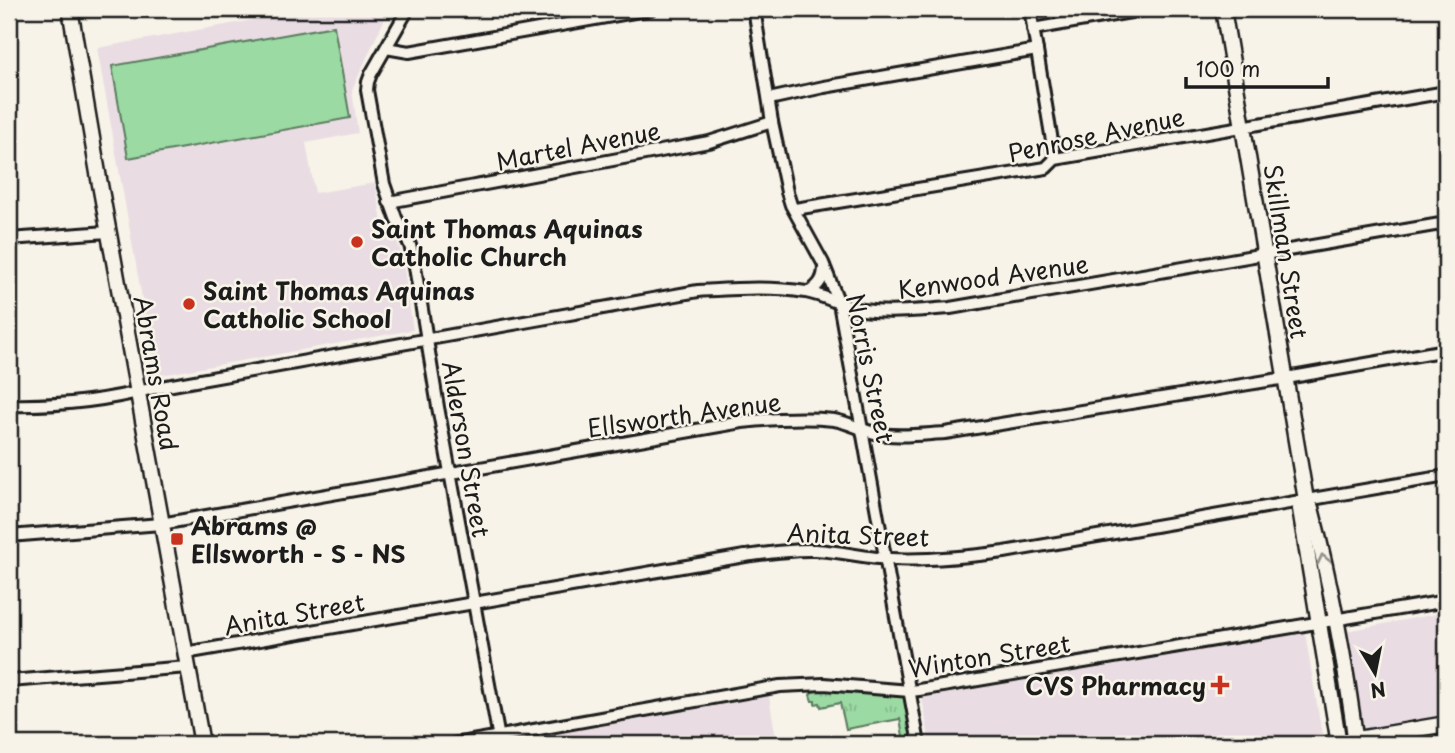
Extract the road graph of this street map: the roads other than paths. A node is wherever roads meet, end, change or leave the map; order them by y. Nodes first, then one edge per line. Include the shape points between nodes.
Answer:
1 (70, 9) edge
2 (408, 9) edge
3 (651, 9) edge
4 (754, 9) edge
5 (1030, 9) edge
6 (1148, 9) edge
7 (1223, 9) edge
8 (1033, 29) junction
9 (386, 48) junction
10 (1037, 50) junction
11 (1446, 92) edge
12 (769, 99) junction
13 (772, 122) junction
14 (1243, 127) junction
15 (1055, 159) junction
16 (389, 202) junction
17 (794, 209) junction
18 (1446, 223) edge
19 (108, 232) junction
20 (9, 239) edge
21 (1264, 254) junction
22 (824, 267) junction
23 (809, 292) junction
24 (839, 303) junction
25 (426, 341) junction
26 (1446, 350) edge
27 (1285, 378) junction
28 (138, 392) junction
29 (9, 405) edge
30 (863, 428) junction
31 (451, 472) junction
32 (1446, 476) edge
33 (1306, 500) junction
34 (161, 524) junction
35 (9, 536) edge
36 (886, 559) junction
37 (1446, 601) edge
38 (474, 603) junction
39 (1336, 619) junction
40 (1319, 622) junction
41 (186, 660) junction
42 (9, 681) edge
43 (910, 691) junction
44 (1446, 724) edge
45 (499, 740) edge
46 (1356, 742) edge
47 (1446, 743) edge
48 (202, 744) edge
49 (455, 744) edge
50 (919, 744) edge
51 (1336, 744) edge
52 (1438, 744) edge

1 - 19 main road, Abrams Road
2 - 9 street, Alderson Street
3 - 9 street via 409,51
4 - 12 street, Norris Street
5 - 8 street
6 - 8 street
7 - 14 main road, Skillman Street
8 - 10 street
9 - 16 street, Alderson Street via 367,90
10 - 12 street
10 - 15 street
11 - 14 street, Penrose Avenue
12 - 13 street, Norris Street
13 - 16 street, Martel Avenue via 709,142
13 - 17 street, Norris Street
14 - 15 street, Penrose Avenue
14 - 21 main road, Skillman Street
15 - 17 street, Penrose Avenue via 1046,168
16 - 25 street, Alderson Street via 410,245
17 - 22 street, Norris Street
18 - 21 street, Kenwood Avenue
19 - 20 street
19 - 28 main road, Abrams Road
21 - 24 street, Kenwood Avenue via 950,308 880,311
21 - 27 main road, Skillman Street
22 - 23 street via 820,283
22 - 24 street, Norris Street
23 - 24 street, Kenwood Avenue
23 - 25 street, Kenwood Avenue via 767,288 698,291
24 - 30 street, Norris Street
25 - 28 street, Kenwood Avenue
25 - 31 street, Alderson Street
26 - 27 street, Ellsworth Avenue
27 - 30 street, Ellsworth Avenue via 945,433 875,433
27 - 33 main road, Skillman Street
28 - 29 street, Kenwood Avenue via 88,401
28 - 34 main road, Abrams Road
30 - 31 street, Ellsworth Avenue via 832,420 769,419
30 - 36 street, Norris Street
31 - 34 street, Ellsworth Avenue
31 - 38 street, Alderson Street
32 - 33 street, Anita Street
33 - 36 street, Anita Street via 1004,552
39 -> 33 main road, Skillman Street
33 - 40 main road, Skillman Street via 1300,509
34 - 35 street, Ellsworth Avenue
34 - 41 main road, Abrams Road
36 - 38 street, Anita Street via 782,551
36 - 43 street, Norris Street
37 - 39 street, Winton Street
38 - 41 street, Anita Street
38 - 45 street, Alderson Street
39 - 40 street, Winton Street
39 - 46 main road, Skillman Street
40 - 43 street, Winton Street
40 - 51 main road, Skillman Street
41 - 42 street, Anita Street
41 - 48 main road, Abrams Road
43 - 45 street, Winton Street via 824,684 780,686
43 - 50 street, Norris Street
44 - 46 main road
45 - 49 street, Winton Street
46 - 51 main road
47 - 52 main road

